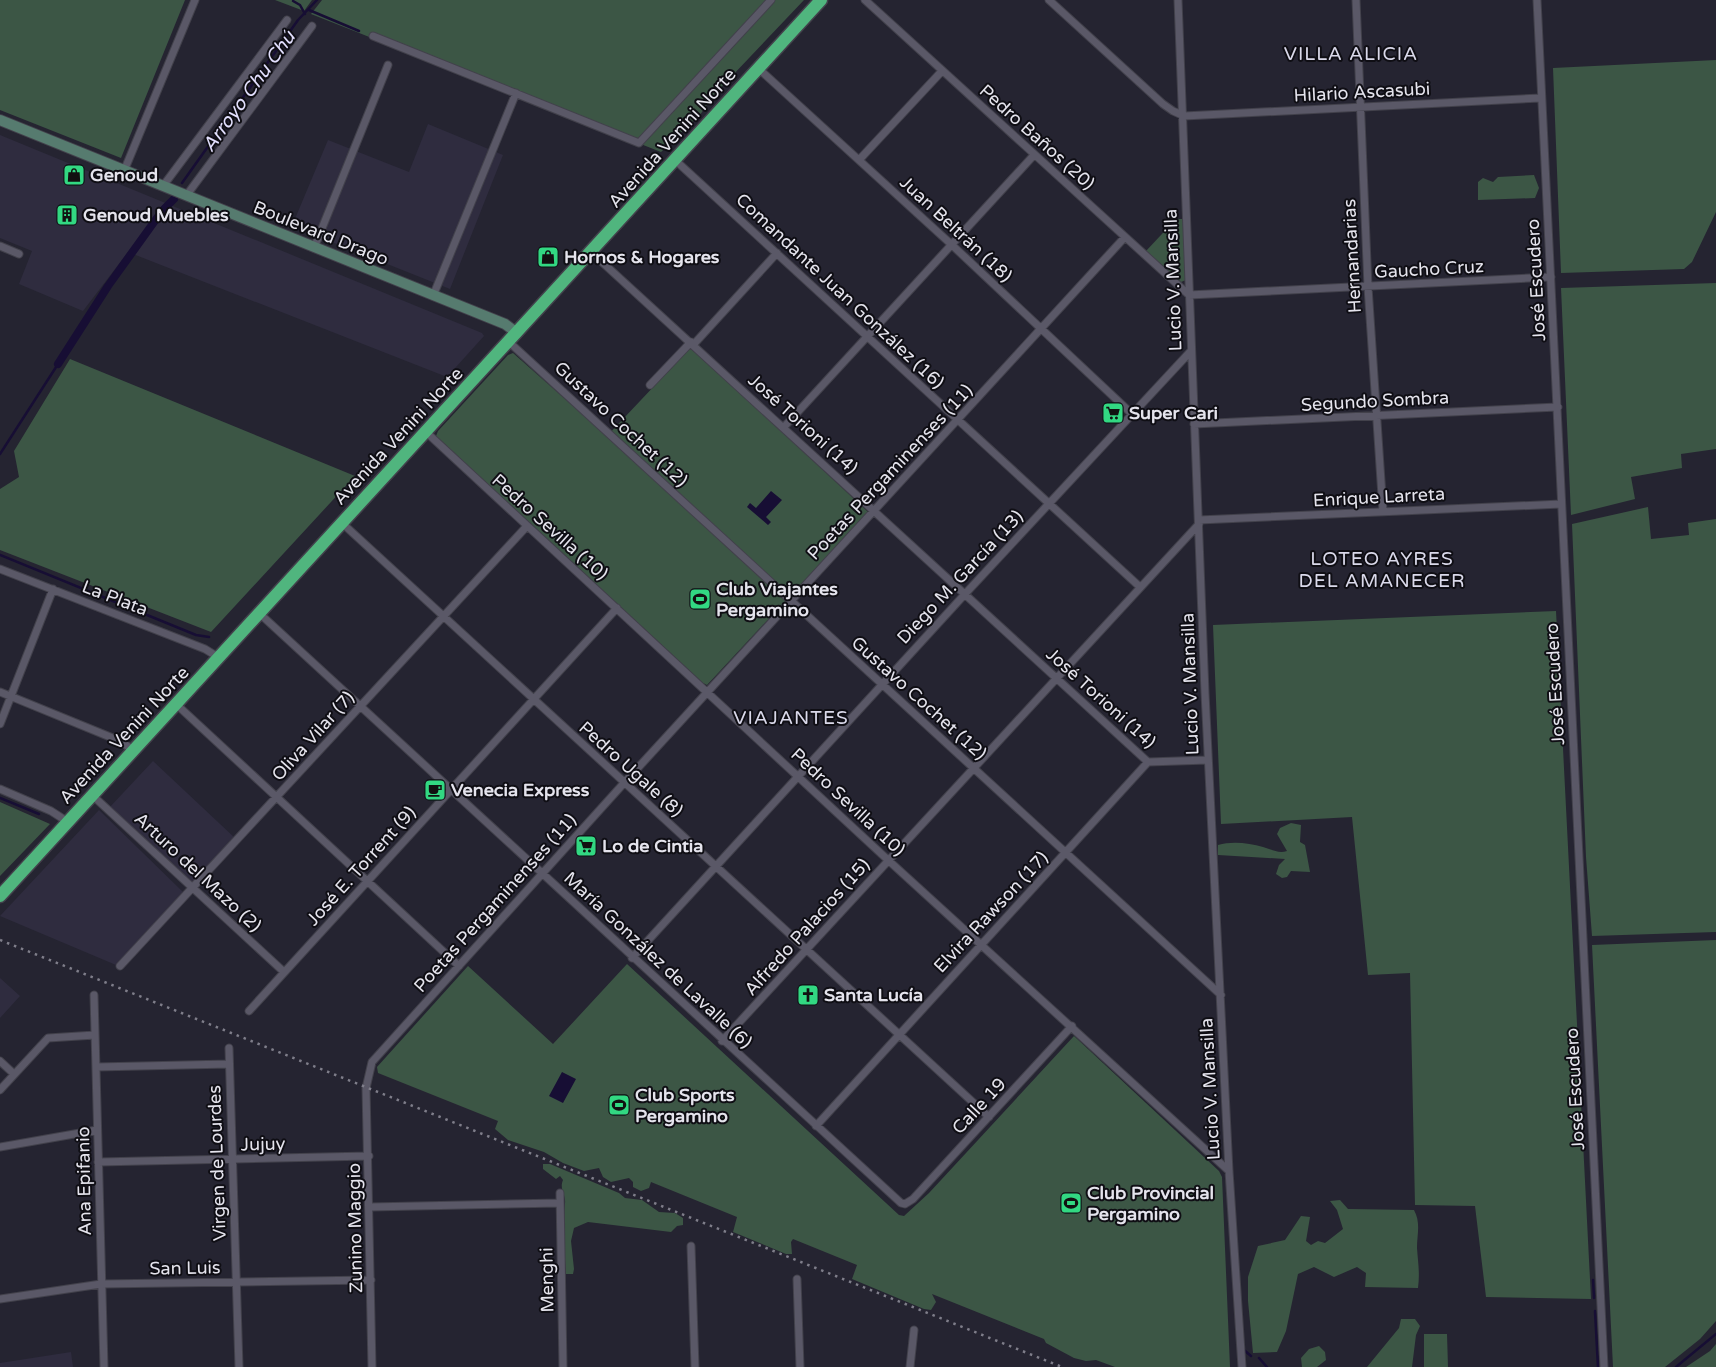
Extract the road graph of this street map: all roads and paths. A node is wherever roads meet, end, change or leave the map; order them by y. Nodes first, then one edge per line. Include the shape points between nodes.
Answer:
1 (195, 0) edge
2 (771, 0) edge
3 (821, 0) edge
4 (865, 0) edge
5 (1048, 0) edge
6 (1178, 0) edge
7 (1356, 0) edge
8 (1537, 0) edge
9 (287, 20) dead end
10 (312, 26) dead end
11 (373, 36) dead end
12 (388, 65) dead end
13 (759, 69) junction
14 (942, 71) junction
15 (516, 93) junction
16 (1541, 98) junction
17 (1361, 107) junction
18 (1184, 116) junction
19 (0, 120) edge
20 (1034, 155) junction
21 (675, 160) junction
22 (859, 160) junction
23 (124, 171) junction
24 (166, 188) junction
25 (185, 195) junction
26 (1125, 237) junction
27 (952, 245) junction
28 (0, 246) edge
29 (314, 248) junction
30 (591, 252) junction
31 (777, 253) junction
32 (20, 254) dead end
33 (1551, 277) junction
34 (1368, 287) junction
35 (1188, 295) junction
36 (433, 296) junction
37 (1041, 329) junction
38 (868, 336) junction
39 (513, 337) junction
40 (692, 343) junction
41 (1190, 352) junction
42 (650, 384) dead end
43 (1558, 407) junction
44 (1132, 414) junction
45 (1375, 416) junction
46 (958, 420) junction
47 (1194, 424) junction
48 (784, 427) junction
49 (426, 432) junction
50 (1049, 503) junction
51 (1562, 504) junction
52 (875, 510) junction
53 (1383, 511) junction
54 (1199, 522) junction
55 (342, 523) junction
56 (527, 526) junction
57 (0, 568) edge
58 (1140, 587) junction
59 (53, 589) junction
60 (965, 594) junction
61 (791, 602) junction
62 (617, 608) junction
63 (259, 613) junction
64 (444, 616) junction
65 (218, 658) junction
66 (1056, 677) junction
67 (881, 685) junction
68 (0, 692) edge
69 (708, 692) junction
70 (11, 696) junction
71 (534, 700) junction
72 (176, 704) junction
73 (360, 706) junction
74 (0, 724) edge
75 (133, 750) junction
76 (1208, 760) junction
77 (1148, 762) junction
78 (973, 768) junction
79 (798, 776) junction
80 (624, 783) junction
81 (0, 789) edge
82 (451, 790) junction
83 (92, 795) junction
84 (277, 797) junction
85 (68, 822) junction
86 (1066, 853) junction
87 (888, 860) junction
88 (716, 866) junction
89 (543, 874) junction
90 (367, 881) junction
91 (193, 888) junction
92 (0, 896) edge
93 (982, 944) junction
94 (807, 950) junction
95 (632, 958) junction
96 (120, 966) dead end
97 (459, 966) junction
98 (284, 972) junction
99 (94, 995) dead end
100 (1221, 995) junction
101 (250, 1011) dead end
102 (1072, 1026) junction
103 (899, 1034) junction
104 (95, 1035) junction
105 (722, 1041) junction
106 (229, 1048) dead end
107 (0, 1061) edge
108 (229, 1064) junction
109 (96, 1067) junction
110 (14, 1074) junction
111 (366, 1088) joint
112 (0, 1090) edge
113 (989, 1117) junction
114 (816, 1126) junction
115 (97, 1130) junction
116 (0, 1147) edge
117 (369, 1156) junction
118 (232, 1159) junction
119 (98, 1162) junction
120 (1229, 1171) junction
121 (560, 1193) dead end
122 (560, 1203) junction
123 (906, 1204) joint
124 (370, 1207) junction
125 (691, 1246) dead end
126 (797, 1279) dead end
127 (371, 1280) junction
128 (236, 1282) junction
129 (101, 1284) junction
130 (0, 1299) edge
131 (914, 1330) dead end
132 (104, 1367) edge
133 (238, 1367) edge
134 (372, 1367) edge
135 (563, 1367) edge
136 (695, 1367) edge
137 (800, 1367) edge
138 (910, 1367) edge
139 (1242, 1367) edge
140 (1604, 1367) edge

1 - 23 street
2 - 15 street via 639,143
3 - 13 highway, Avenida Venini Norte
4 - 14 street, Pedro Baños (20)
5 - 18 street via 1163,104
6 - 18 street, Lucio V. Mansilla
7 - 17 street, Hernandarias
8 - 16 street, José Escudero
9 - 24 street
10 - 25 street
11 - 15 street
12 - 29 street
13 - 21 highway, Avenida Venini Norte
13 - 22 street, Juan Beltrán (18)
14 - 20 street, Pedro Baños (20)
14 - 22 street
15 - 36 street
16 - 17 street, Hilario Ascasubi
16 - 33 street, José Escudero
17 - 18 street, Hilario Ascasubi
17 - 34 street, Hernandarias
18 - 35 street, Lucio V. Mansilla
19 - 23 main road, Boulevard Drago
20 - 26 street, Pedro Baños (20)
20 - 27 street
21 - 30 highway, Avenida Venini Norte
21 - 31 street, Comandante Juan González (16)
22 - 27 street, Juan Beltrán (18)
23 - 24 main road, Boulevard Drago
24 - 25 main road, Boulevard Drago
25 - 29 main road, Boulevard Drago
26 - 35 street, Pedro Baños (20)
26 - 37 street, Poetas Pergaminenses (11)
27 - 37 street, Juan Beltrán (18)
27 - 38 street
28 - 32 street
29 - 36 main road, Boulevard Drago
30 - 39 highway, Avenida Venini Norte
30 - 40 street, José Torioni (14)
31 - 38 street, Comandante Juan González (16)
31 - 40 street
33 - 34 street, Gaucho Cruz
33 - 43 street, José Escudero
34 - 35 street, Gaucho Cruz
34 - 45 street, Hernandarias
35 - 41 street, Lucio V. Mansilla
36 - 39 main road, Boulevard Drago via 505,324
37 - 44 street, Juan Beltrán (18)
37 - 46 street, Poetas Pergaminenses (11)
38 - 46 street, Comandante Juan González (16)
38 - 48 street
39 - 49 highway, Avenida Venini Norte
39 - 61 street, Gustavo Cochet (12)
40 - 42 street
40 - 48 street, José Torioni (14)
41 - 44 street, Diego M. García (13)
41 - 47 street, Lucio V. Mansilla
43 - 45 street, Segundo Sombra
43 - 51 street, José Escudero
44 - 50 street, Diego M. García (13)
45 - 47 street, Segundo Sombra
45 - 53 street, Hernandarias
46 - 50 street, Comandante Juan González (16)
46 - 52 street, Poetas Pergaminenses (11)
47 - 54 street, Lucio V. Mansilla
48 - 52 street, José Torioni (14)
49 - 55 highway, Avenida Venini Norte
49 - 56 street, Pedro Sevilla (10)
50 - 58 street, Comandante Juan González (16)
50 - 60 street, Diego M. García (13)
51 - 53 street, Enrique Larreta
51 - 140 street, José Escudero
52 - 60 street, José Torioni (14)
52 - 61 street, Poetas Pergaminenses (11)
53 - 54 street, Enrique Larreta
54 - 58 street, Alfredo Palacios (15)
54 - 76 street, Lucio V. Mansilla
55 - 63 highway, Avenida Venini Norte
55 - 64 street, Pedro Ugale (8)
56 - 62 street, Pedro Sevilla (10)
56 - 64 street, Oliva Vilar (7)
57 - 59 street, La Plata
58 - 66 street, Alfredo Palacios (15)
59 - 65 street, La Plata via 205,649
59 - 70 street
60 - 66 street, José Torioni (14)
60 - 67 street, Diego M. García (13)
61 - 67 street, Gustavo Cochet (12)
61 - 69 street, Poetas Pergaminenses (11)
62 - 69 street, Pedro Sevilla (10)
62 - 71 street, José E. Torrent (9)
63 - 65 highway, Avenida Venini Norte
63 - 73 street, María González de Lavalle (6)
64 - 71 street, Pedro Ugale (8)
64 - 73 street, Oliva Vilar (7)
65 - 72 highway, Avenida Venini Norte
66 - 77 street, José Torioni (14)
66 - 78 street, Alfredo Palacios (15)
67 - 78 street, Gustavo Cochet (12)
67 - 79 street, Diego M. García (13)
68 - 70 street
69 - 79 street, Pedro Sevilla (10)
69 - 80 street, Poetas Pergaminenses (11)
70 - 74 street
70 - 75 street via 120,740
71 - 80 street, Pedro Ugale (8)
71 - 82 street, José E. Torrent (9)
72 - 75 highway, Avenida Venini Norte
72 - 84 street
73 - 82 street, María González de Lavalle (6)
73 - 84 street, Oliva Vilar (7)
75 - 83 highway, Avenida Venini Norte
76 - 77 street, José Torioni (14)
76 - 100 street, Lucio V. Mansilla
77 - 86 street, Elvira Rawson (17)
78 - 86 street, Gustavo Cochet (12)
78 - 87 street, Alfredo Palacios (15)
79 - 87 street, Pedro Sevilla (10)
79 - 88 street, Diego M. García (13)
80 - 88 street, Pedro Ugale (8)
80 - 89 street, Poetas Pergaminenses (11)
81 - 85 street
82 - 89 street, María González de Lavalle (6)
82 - 90 street, José E. Torrent (9)
83 - 85 highway, Avenida Venini Norte
83 - 91 street, Arturo del Mazo (2)
84 - 90 street
84 - 91 street, Oliva Vilar (7)
85 - 92 highway, Avenida Venini Norte
86 - 93 street, Elvira Rawson (17)
86 - 100 street, Gustavo Cochet (12)
87 - 93 street, Pedro Sevilla (10)
87 - 94 street, Alfredo Palacios (15)
88 - 94 street, Pedro Ugale (8)
88 - 95 street, Diego M. García (13)
89 - 95 street, María González de Lavalle (6)
89 - 97 street, Poetas Pergaminenses (11)
90 - 97 street
90 - 98 street, José E. Torrent (9)
91 - 96 street, Oliva Vilar (7)
91 - 98 street, Arturo del Mazo (2)
93 - 102 street, Pedro Sevilla (10)
93 - 103 street, Elvira Rawson (17)
94 - 103 street, Pedro Ugale (8)
94 - 105 street, Alfredo Palacios (15)
95 - 105 street, María González de Lavalle (6)
97 - 111 street, Poetas Pergaminenses (11) via 374,1059
98 - 101 street, José E. Torrent (9)
99 - 104 street, Ana Epifanio
100 - 120 street, Lucio V. Mansilla
102 - 113 street, Calle 19
102 - 120 street, Pedro Sevilla (10)
103 - 113 street, Pedro Ugale (8)
103 - 114 street, Elvira Rawson (17)
104 - 109 street, Ana Epifanio
104 - 110 street via 48,1038
105 - 114 street, María González de Lavalle (6)
106 - 108 street, Virgen de Lourdes
107 - 110 street
108 - 109 street
108 - 118 street, Virgen de Lourdes
109 - 115 street, Ana Epifanio
110 - 112 street
111 - 117 street, Zunino Maggio
113 - 123 street, Calle 19
114 - 123 street, María González de Lavalle (6) via 898,1201
115 - 116 street
115 - 119 street, Ana Epifanio
117 - 118 street, Jujuy
117 - 124 street, Zunino Maggio
118 - 119 street, Jujuy
118 - 128 street, Virgen de Lourdes
119 - 129 street, Ana Epifanio
120 - 139 street, Lucio V. Mansilla
121 - 122 street, Menghi
122 - 124 street
122 - 135 street, Menghi
124 - 127 street, Zunino Maggio
125 - 136 street
126 - 137 street
127 - 128 street, San Luis
127 - 134 street, Zunino Maggio
128 - 129 street, San Luis
128 - 133 street, Virgen de Lourdes
129 - 130 street, San Luis
129 - 132 street, Ana Epifanio
131 - 138 street

